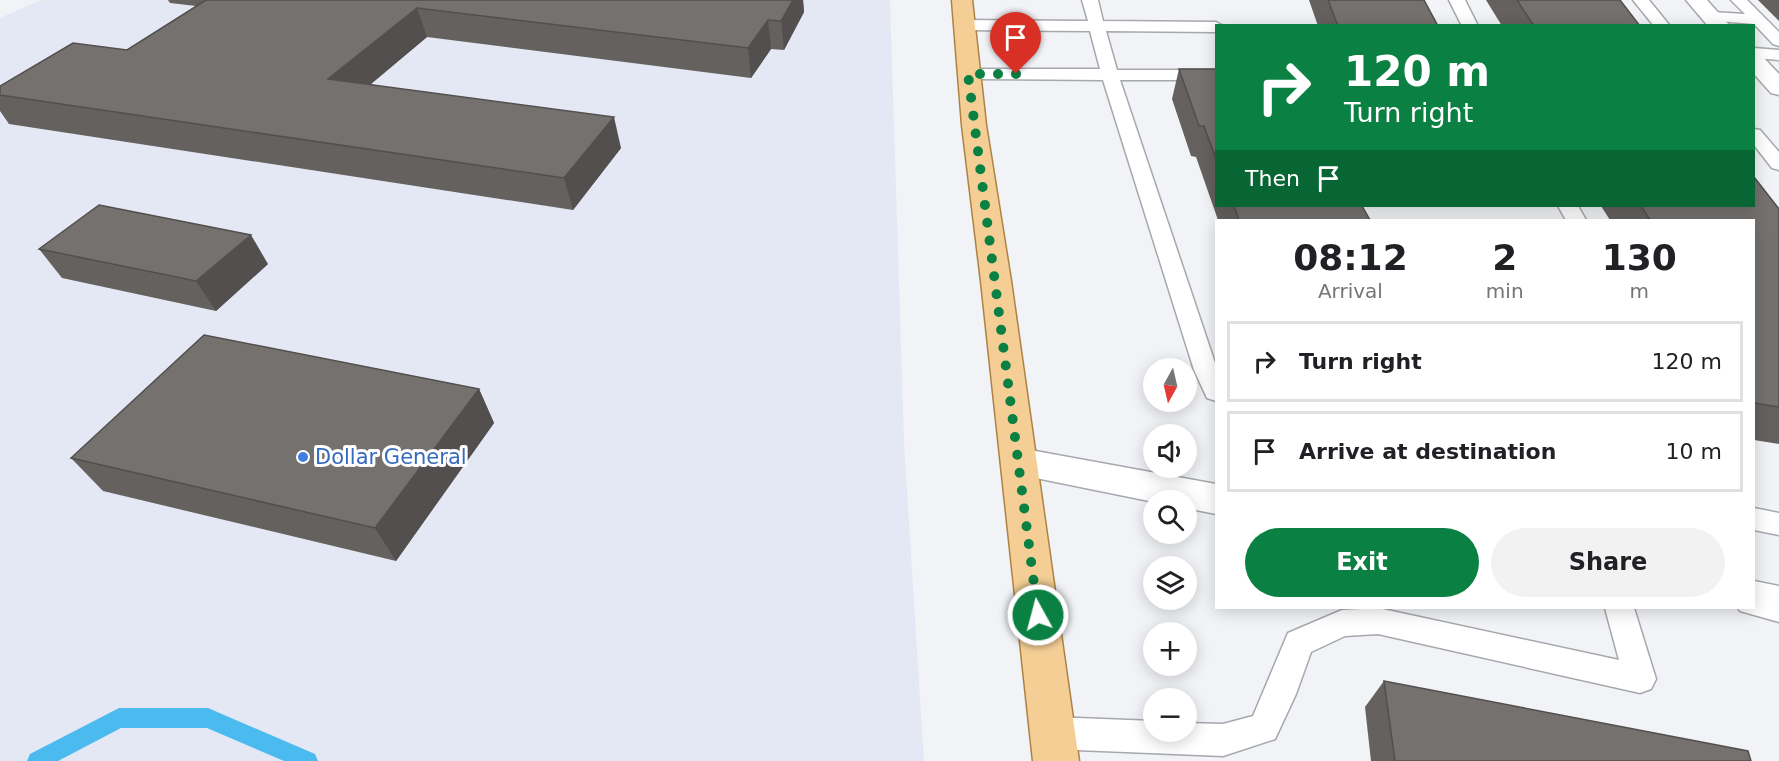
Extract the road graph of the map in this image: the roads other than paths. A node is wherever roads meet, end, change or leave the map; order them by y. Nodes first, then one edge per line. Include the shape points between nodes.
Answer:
1 (1090, 0) edge
2 (1456, 0) edge
3 (1641, 0) edge
4 (1696, 0) edge
5 (1738, 0) edge
6 (962, 13) edge
7 (1758, 20) junction
8 (1716, 21) edge
9 (1469, 24) edge
10 (1661, 24) edge
11 (1096, 27) junction
12 (1215, 27) edge
13 (1779, 41) edge
14 (1755, 53) edge
15 (1779, 55) edge
16 (1755, 62) edge
17 (968, 74) junction
18 (1110, 75) junction
19 (1215, 75) edge
20 (1779, 88) edge
21 (1755, 135) edge
22 (1779, 165) edge
23 (1215, 390) edge
24 (1019, 462) junction
25 (1215, 499) edge
26 (1755, 519) edge
27 (1779, 524) edge
28 (1755, 599) edge
29 (1779, 604) edge
30 (1620, 609) edge
31 (1378, 614) edge
32 (1054, 747) edge

1 - 11 lane
2 - 9 lane
3 - 10 lane
4 - 8 street
5 - 7 lane
6 - 11 lane
6 - 17 main road
7 - 8 lane
7 - 13 lane
11 - 12 lane
11 - 18 lane
14 - 15 lane
16 - 20 street
17 - 18 lane
17 - 24 main road
18 - 19 lane
18 - 23 lane
21 - 22 lane
24 - 25 street
24 - 32 main road
26 - 27 lane
28 - 29 street
30 - 31 lane via 1640,679
31 - 32 lane via 1342,623 1299,643 1264,728 1223,740

